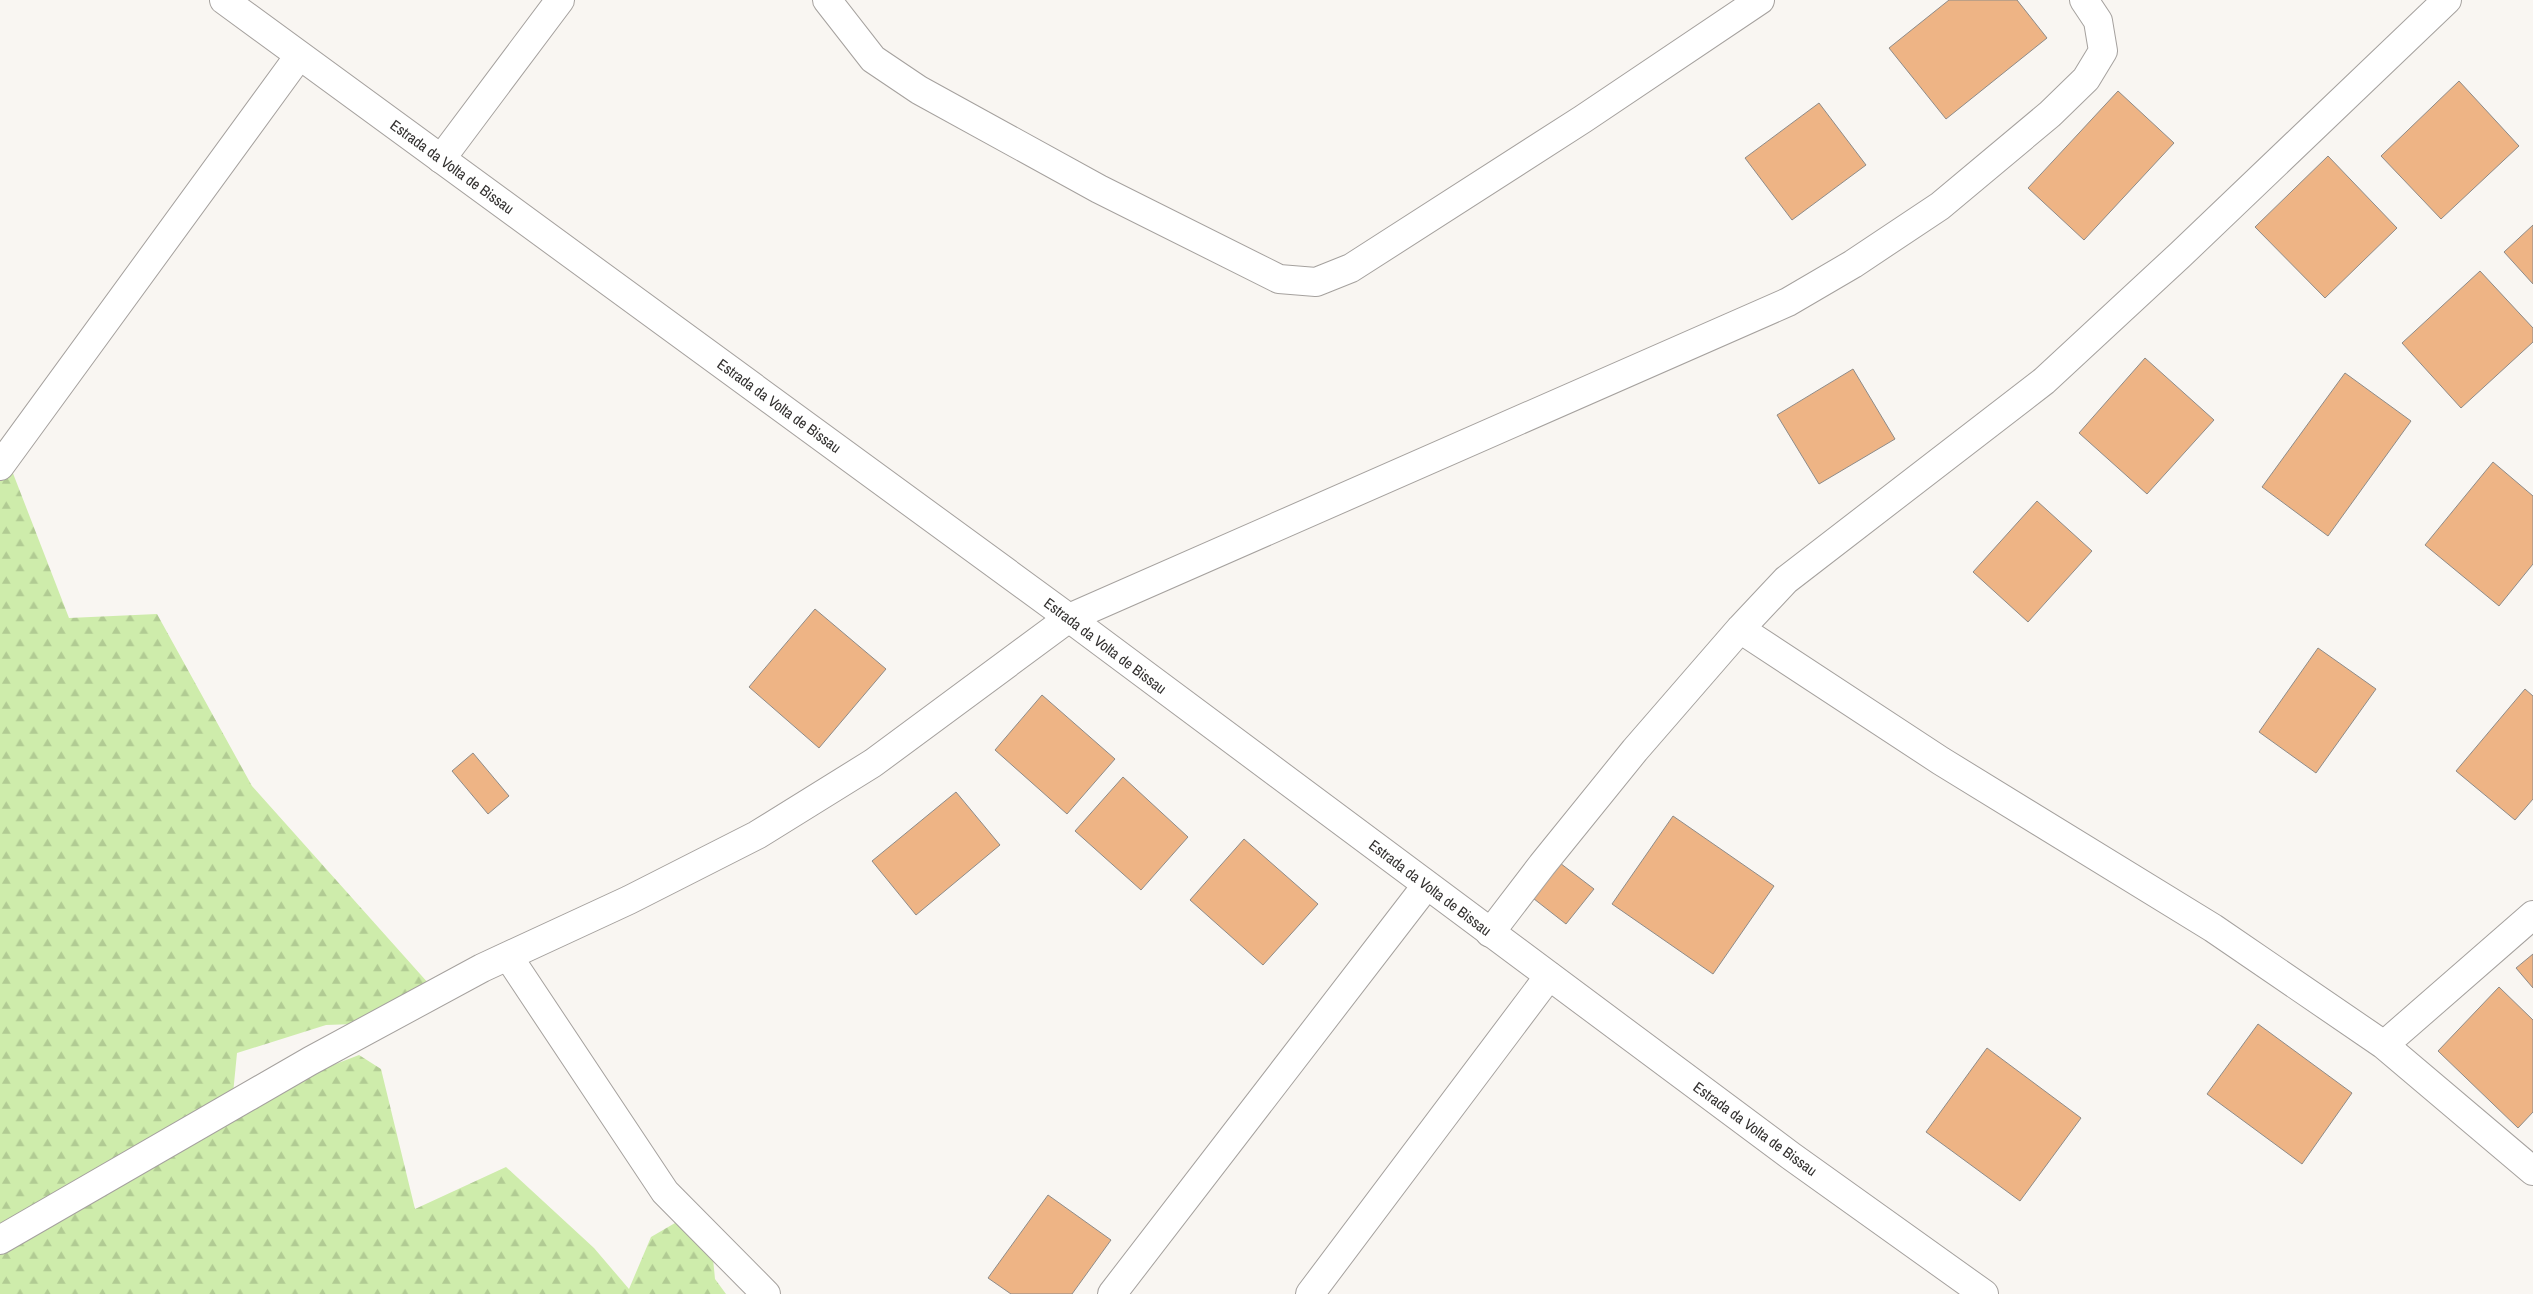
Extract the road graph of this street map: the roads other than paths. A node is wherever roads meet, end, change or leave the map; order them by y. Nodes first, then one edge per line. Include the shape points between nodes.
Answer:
1 (224, 0) edge
2 (560, 0) edge
3 (827, 0) edge
4 (1760, 0) edge
5 (2084, 0) edge
6 (2447, 0) edge
7 (299, 56) junction
8 (441, 160) junction
9 (0, 466) edge
10 (1069, 618) junction
11 (1740, 629) junction
12 (1426, 886) junction
13 (2533, 915) edge
14 (1490, 933) junction
15 (508, 956) junction
16 (1549, 976) junction
17 (2384, 1045) junction
18 (2533, 1171) edge
19 (0, 1240) edge
20 (766, 1294) edge
21 (1112, 1294) edge
22 (1310, 1294) edge
23 (1984, 1294) edge

1 - 7 street, Estrada da Volta de Bissau
2 - 8 street
3 - 4 street via 873,59 919,90 1099,190 1244,263 1279,279 1316,282 1351,268 1583,119
5 - 10 street via 2098,21 2103,51 2086,79 2050,114 1940,206 1854,264 1788,302
6 - 11 street via 2044,381 1832,542 1786,580
7 - 8 street, Estrada da Volta de Bissau
7 - 9 street
8 - 10 street, Estrada da Volta de Bissau
10 - 12 street, Estrada da Volta de Bissau
10 - 15 street via 873,763 757,835 629,900
11 - 14 street via 1635,750
11 - 17 street via 1941,761 2213,928
12 - 14 street, Estrada da Volta de Bissau
12 - 21 street
13 - 17 street
14 - 16 street, Estrada da Volta de Bissau
15 - 19 street via 310,1061
15 - 20 street via 666,1192
16 - 22 street
16 - 23 street, Estrada da Volta de Bissau
17 - 18 street

